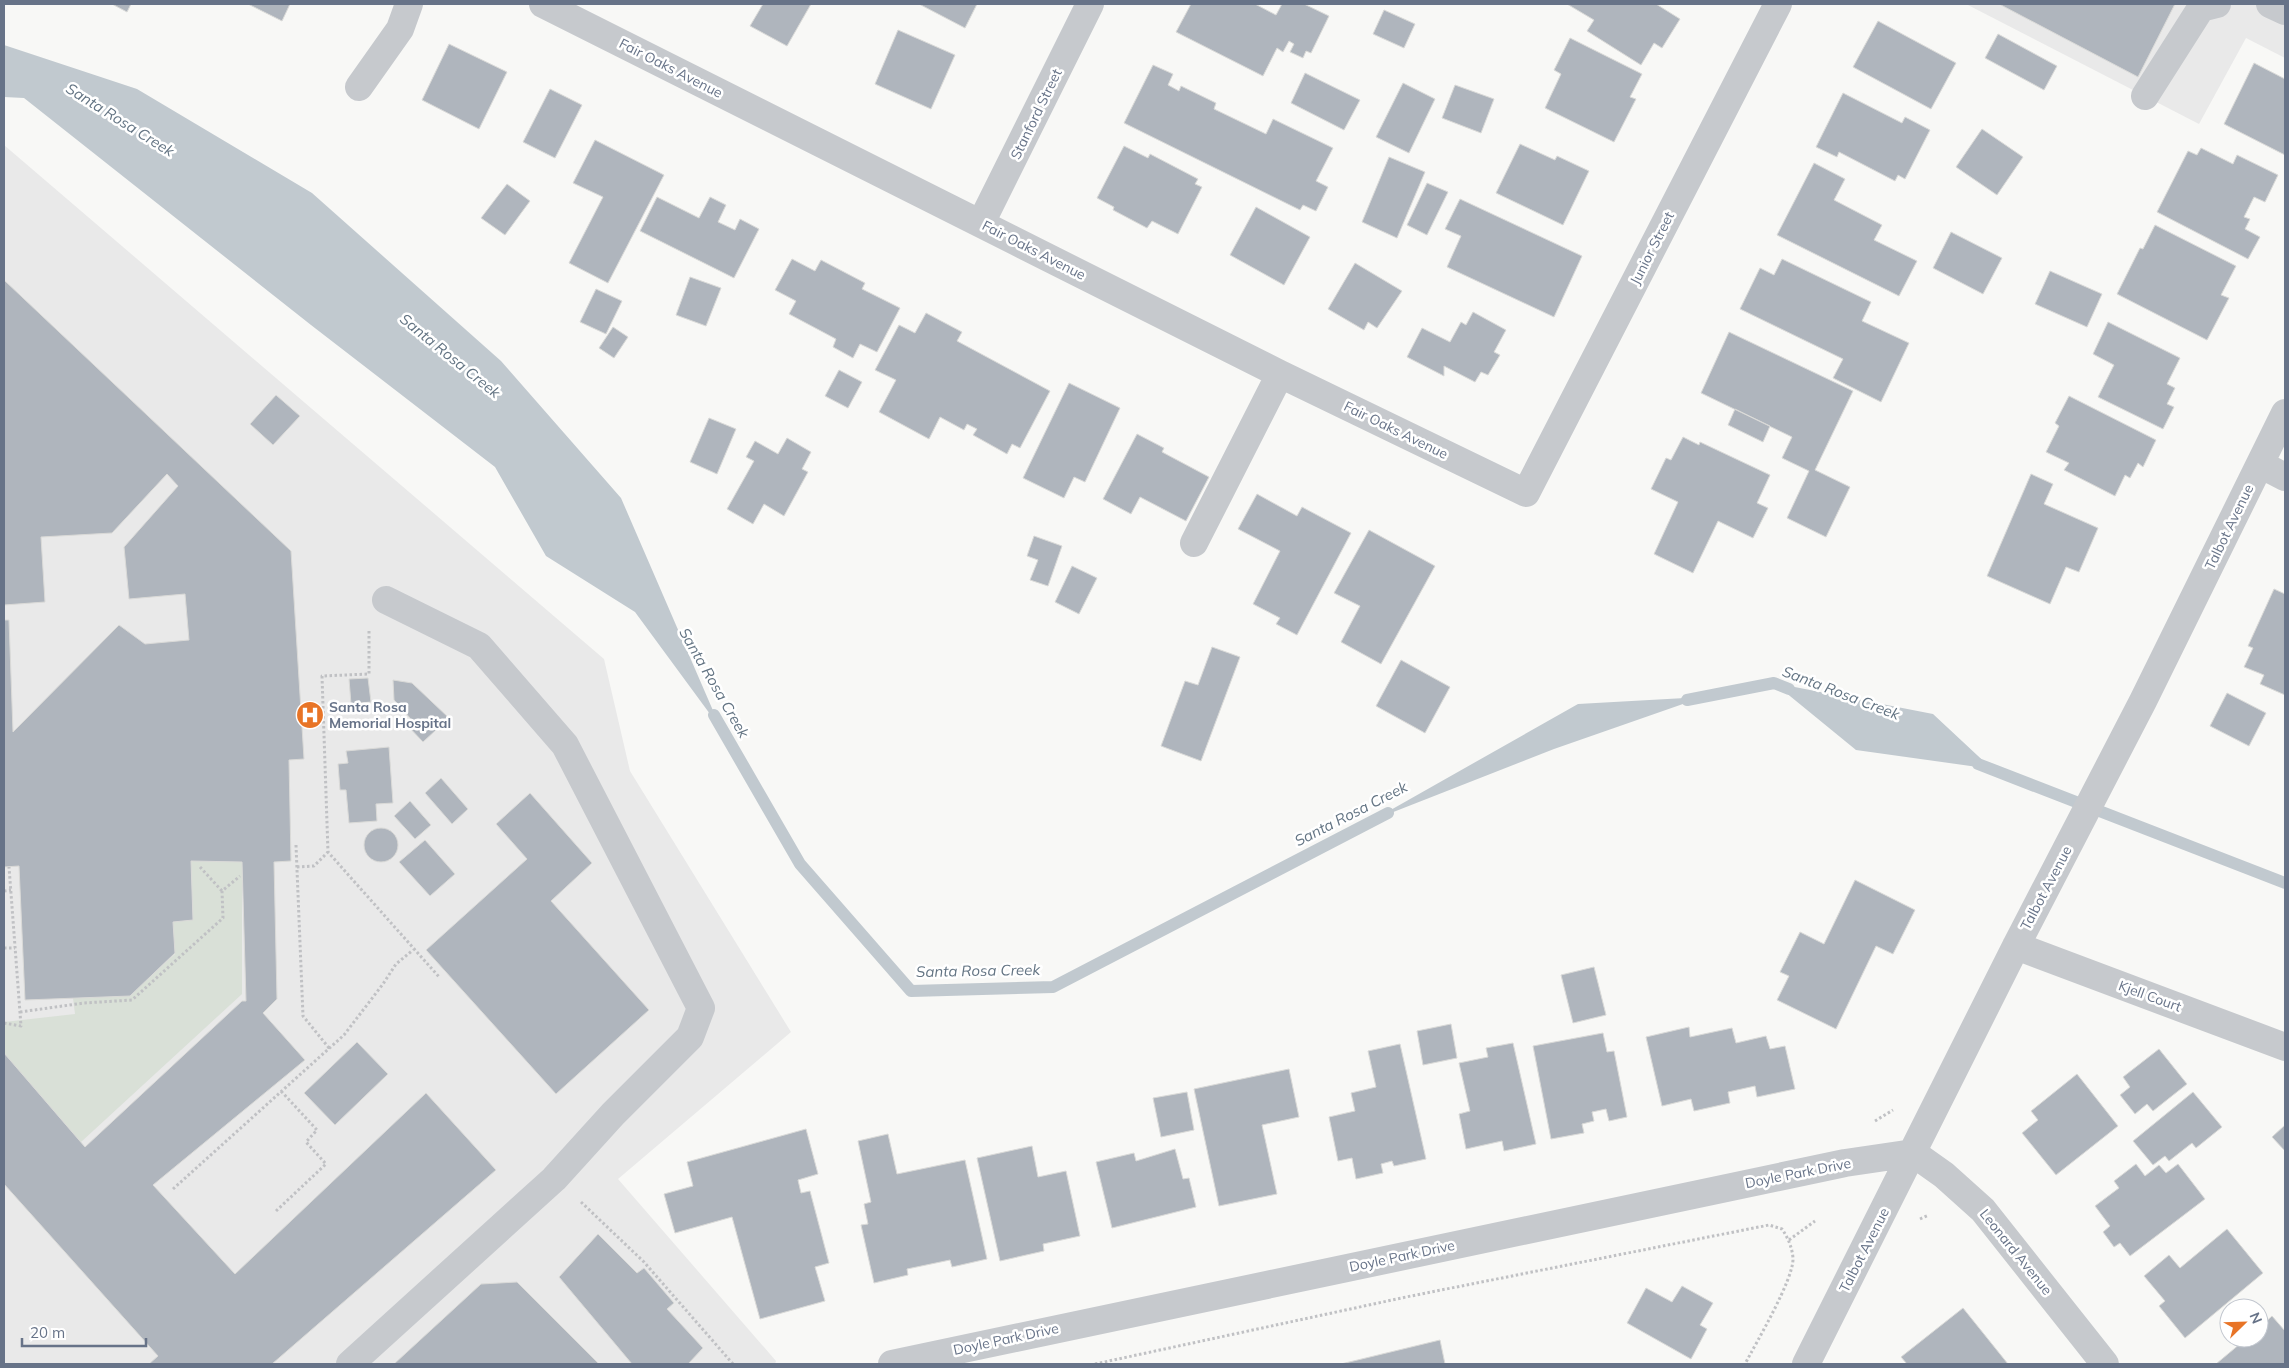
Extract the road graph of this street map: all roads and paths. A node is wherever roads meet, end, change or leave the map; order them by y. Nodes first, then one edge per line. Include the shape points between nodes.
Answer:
1 (408, 4) edge
2 (543, 4) edge
3 (1090, 4) edge
4 (1778, 4) edge
5 (2217, 4) edge
6 (2270, 4) edge
7 (2285, 11) edge
8 (359, 87) dead end
9 (2145, 96) dead end
10 (981, 223) junction
11 (1280, 374) junction
12 (2285, 413) edge
13 (2260, 464) junction
14 (2285, 478) edge
15 (1526, 493) joint
16 (1194, 543) dead end
17 (386, 600) joint
18 (296, 845) dead end
19 (328, 852) junction
20 (9, 867) dead end
21 (200, 867) dead end
22 (298, 867) junction
23 (240, 876) dead end
24 (11, 890) junction
25 (4, 891) edge
26 (222, 891) junction
27 (2016, 946) junction
28 (4, 948) edge
29 (16, 948) junction
30 (413, 950) junction
31 (440, 978) dead end
32 (20, 1012) junction
33 (4, 1023) edge
34 (2285, 1047) edge
35 (330, 1048) junction
36 (281, 1091) junction
37 (1898, 1107) dead end
38 (1869, 1125) dead end
39 (1913, 1153) junction
40 (173, 1189) dead end
41 (578, 1199) dead end
42 (276, 1211) dead end
43 (1815, 1221) dead end
44 (1789, 1240) junction
45 (350, 1364) edge
46 (733, 1364) edge
47 (892, 1364) edge
48 (1095, 1364) edge
49 (1745, 1364) edge
50 (1806, 1364) edge
51 (2105, 1364) edge

1 - 8 street via 400,29
2 - 10 street, Fair Oaks Avenue
3 - 10 street, Stanford Street
4 - 15 street, Junior Street
5 - 9 street via 2201,8
6 - 7 street
10 - 11 street, Fair Oaks Avenue
11 - 15 street, Fair Oaks Avenue
11 - 16 street
12 - 13 street, Talbot Avenue
13 - 14 street
13 - 27 street, Talbot Avenue via 2143,701
17 - 19 path via 369,623 369,674 322,676
17 - 45 street via 478,646 565,745 701,1008 690,1037 554,1179
18 - 22 path
19 - 22 path via 314,866
19 - 30 path
20 - 24 path
21 - 26 path
22 - 35 path via 303,1016
23 - 26 path
24 - 25 path
24 - 29 path
26 - 32 path via 223,918 132,1000
27 - 34 street, Kjell Court
27 - 39 street, Talbot Avenue
28 - 29 path
29 - 32 path
30 - 31 path
30 - 35 path via 396,964 344,1036
32 - 33 path via 22,1026
35 - 36 path
36 - 40 path
36 - 42 path via 317,1130 306,1142 326,1164
37 - 38 path
39 - 47 street, Doyle Park Drive via 1845,1163
39 - 50 street, Talbot Avenue
39 - 51 street, Leonard Avenue via 1944,1175 1983,1210
41 - 46 path via 644,1262
43 - 44 path
44 - 48 path via 1782,1229 1770,1225 1751,1228
44 - 49 path via 1793,1259 1788,1278

